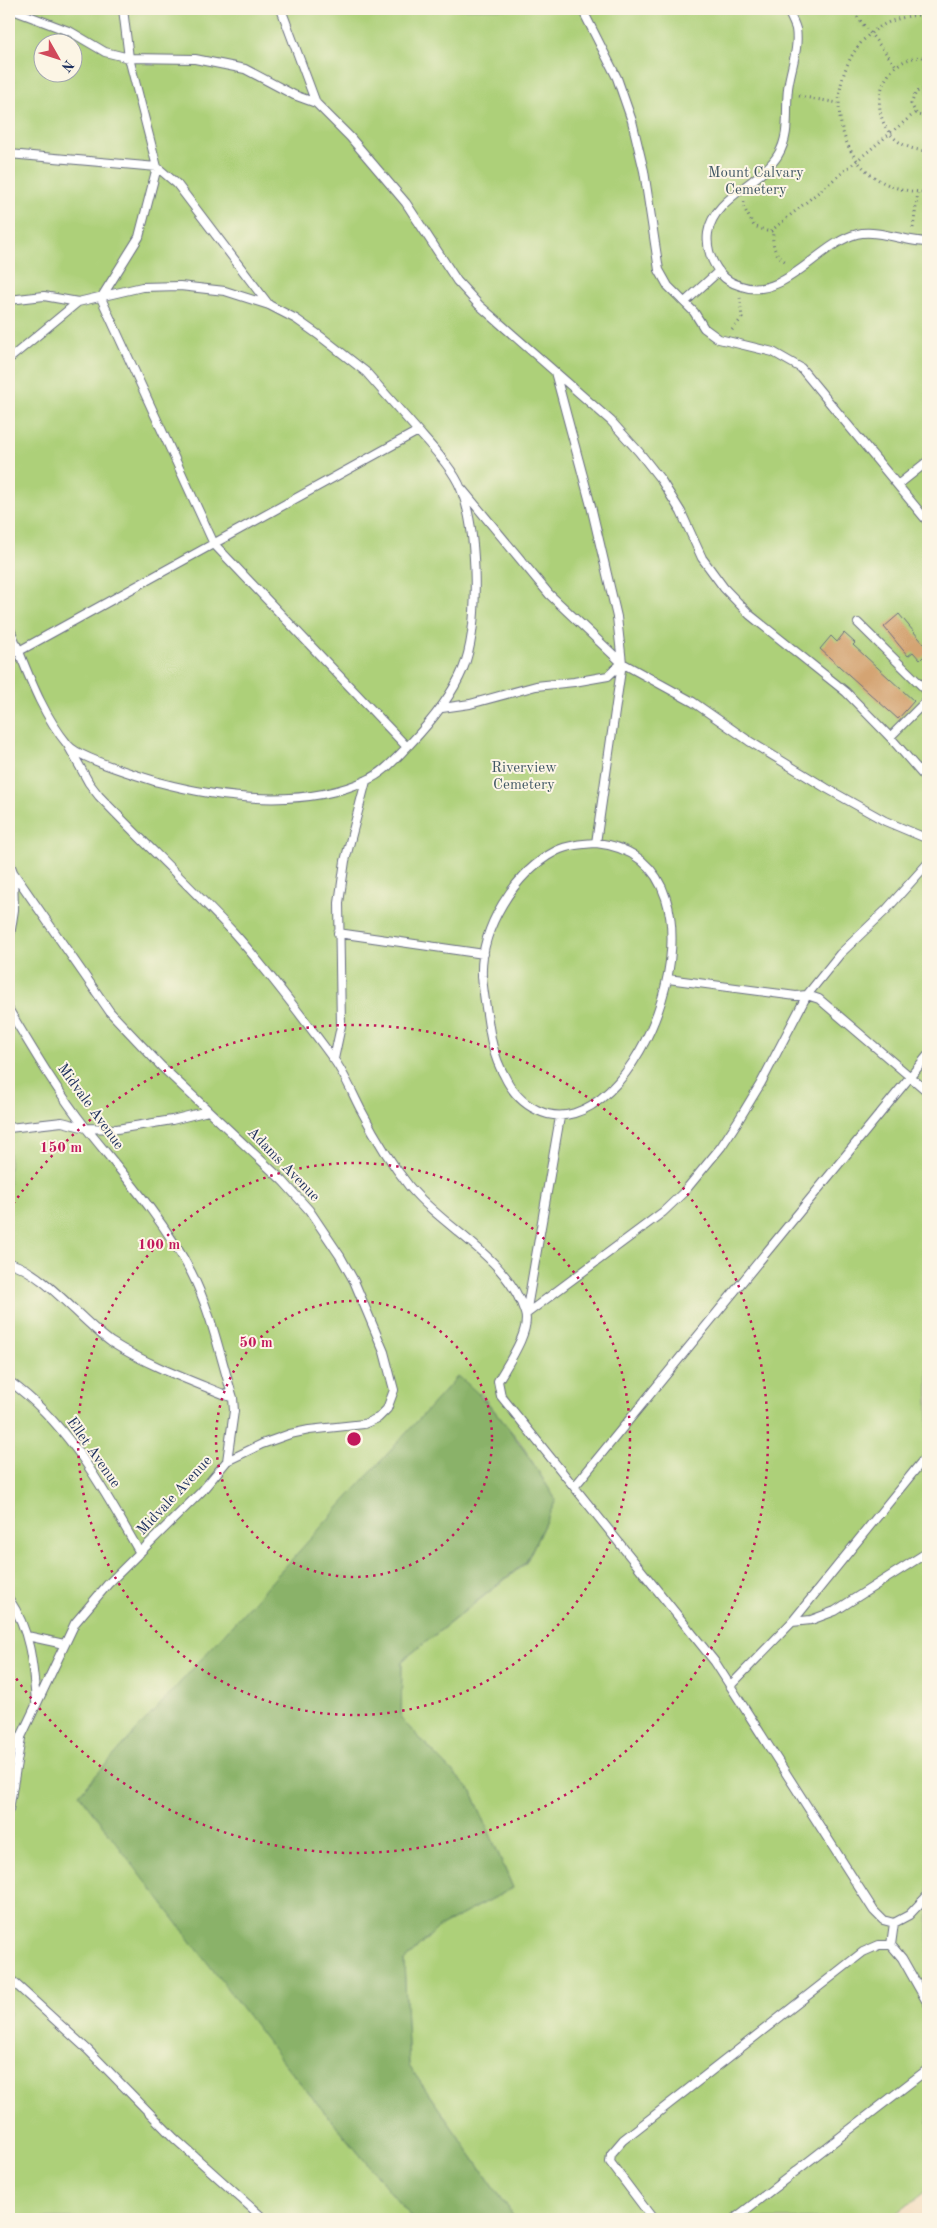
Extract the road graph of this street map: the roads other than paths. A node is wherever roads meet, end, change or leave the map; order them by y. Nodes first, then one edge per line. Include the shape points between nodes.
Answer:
1 (10, 9) edge
2 (123, 9) edge
3 (281, 9) edge
4 (582, 9) edge
5 (787, 9) edge
6 (128, 58) junction
7 (316, 103) junction
8 (9, 154) edge
9 (157, 167) junction
10 (928, 242) edge
11 (719, 271) junction
12 (101, 298) junction
13 (9, 300) edge
14 (78, 302) junction
15 (685, 302) junction
16 (269, 305) junction
17 (9, 359) edge
18 (555, 372) junction
19 (418, 431) junction
20 (928, 461) edge
21 (899, 484) junction
22 (461, 488) junction
23 (928, 522) edge
24 (214, 544) junction
25 (858, 623) dead end
26 (9, 627) edge
27 (19, 651) junction
28 (622, 663) junction
29 (928, 692) edge
30 (928, 699) edge
31 (442, 708) junction
32 (890, 737) junction
33 (69, 747) junction
34 (407, 747) junction
35 (928, 780) edge
36 (366, 781) junction
37 (928, 839) edge
38 (596, 843) junction
39 (9, 861) edge
40 (928, 863) edge
41 (13, 872) junction
42 (338, 933) junction
43 (9, 942) edge
44 (484, 954) junction
45 (668, 979) junction
46 (807, 994) junction
47 (9, 1010) edge
48 (928, 1055) edge
49 (334, 1059) junction
50 (911, 1075) junction
51 (928, 1092) edge
52 (208, 1111) junction
53 (560, 1117) junction
54 (9, 1128) edge
55 (86, 1128) junction
56 (9, 1263) edge
57 (526, 1314) junction
58 (9, 1381) edge
59 (233, 1398) junction
60 (928, 1454) edge
61 (227, 1461) junction
62 (575, 1486) junction
63 (928, 1552) edge
64 (140, 1553) junction
65 (9, 1600) edge
66 (792, 1622) junction
67 (27, 1636) junction
68 (64, 1644) junction
69 (730, 1686) junction
70 (36, 1704) junction
71 (21, 1737) junction
72 (9, 1751) edge
73 (9, 1810) edge
74 (928, 1895) edge
75 (894, 1923) junction
76 (891, 1945) junction
77 (9, 1978) edge
78 (928, 2004) edge
79 (928, 2069) edge
80 (264, 2219) edge
81 (653, 2219) edge
82 (734, 2219) edge

1 - 6 lane via 71,32 105,52
2 - 6 lane
3 - 7 lane
4 - 15 lane via 617,78 632,121 644,171 659,270 668,286
5 - 11 lane via 796,29 784,143 777,156 729,199 716,216 708,232 708,250
6 - 7 lane via 195,59 245,69
6 - 9 lane
7 - 18 lane via 406,203 457,281 479,306
8 - 9 lane
9 - 12 lane via 139,237
9 - 16 lane via 177,184
10 - 11 lane via 858,234 842,240 763,289 749,289 736,284 724,278
11 - 15 lane
12 - 14 lane
12 - 16 lane via 142,287 180,286 225,291
12 - 24 lane
13 - 14 lane via 44,296
14 - 17 lane
15 - 21 lane via 704,328 719,339 773,352 800,368
16 - 19 lane via 296,319 352,360 389,396
18 - 28 lane via 617,617
18 - 32 lane via 611,421 661,480 681,512 702,558 724,588 750,615 846,692
19 - 22 lane
19 - 24 lane
20 - 21 lane
21 - 23 lane
22 - 28 lane via 549,594
22 - 31 lane via 472,538 475,619 463,669
24 - 27 lane
24 - 34 lane
25 - 29 lane
26 - 27 lane
27 - 33 lane via 37,695
28 - 31 lane via 608,676 536,686
28 - 37 lane via 694,702 748,741 826,788 885,821
28 - 38 lane
30 - 32 lane
31 - 34 lane
32 - 35 lane
33 - 36 lane via 136,776 228,797 304,796
33 - 49 lane via 99,796 234,934
34 - 36 lane via 380,773
36 - 42 lane via 345,862
38 - 44 lane via 557,850 523,876 497,917
38 - 45 lane via 611,844 633,854 649,869 662,889 670,913
39 - 41 lane, Adams Avenue
40 - 46 lane via 840,954
41 - 43 lane via 14,910
41 - 52 lane, Adams Avenue via 110,1012
42 - 44 lane
42 - 49 lane via 341,1026
44 - 53 lane via 482,975 491,1040 501,1071 526,1103 550,1116
45 - 46 lane via 796,996
45 - 53 lane via 657,1013 623,1075 589,1108
46 - 50 lane via 819,999
46 - 57 lane via 761,1083 702,1172 663,1212
47 - 55 lane, Midvale Avenue via 34,1053
48 - 50 lane
49 - 57 lane via 391,1164 436,1214 487,1256 511,1285
50 - 51 lane
50 - 62 lane
52 - 55 lane via 139,1126 102,1130
52 - 61 lane, Adams Avenue via 290,1189 331,1242 362,1299 394,1386 387,1409 372,1422 290,1434
53 - 57 lane
54 - 55 lane via 62,1122
55 - 59 lane, Midvale Avenue via 151,1209 191,1272 201,1294
56 - 59 lane via 30,1273 96,1330 133,1355
57 - 62 lane via 521,1342 498,1381 501,1396
58 - 64 lane, Ellet Avenue via 40,1406 72,1442
59 - 61 lane, Midvale Avenue
60 - 66 lane
61 - 64 lane, Midvale Avenue
62 - 69 lane via 716,1662
63 - 66 lane via 836,1611 812,1620
64 - 68 lane, Midvale Avenue via 101,1591 75,1623
65 - 67 lane
66 - 69 lane
67 - 68 lane
67 - 70 lane
68 - 70 lane, Midvale Avenue
69 - 75 lane via 874,1911 883,1920
70 - 71 lane, Midvale Avenue
71 - 72 lane, Midvale Avenue
71 - 73 lane
74 - 75 lane via 909,1915
75 - 76 lane
76 - 78 lane
76 - 81 lane via 879,1945 863,1952 616,2147 611,2154 613,2168
77 - 80 lane via 88,2050 174,2138
79 - 82 lane

